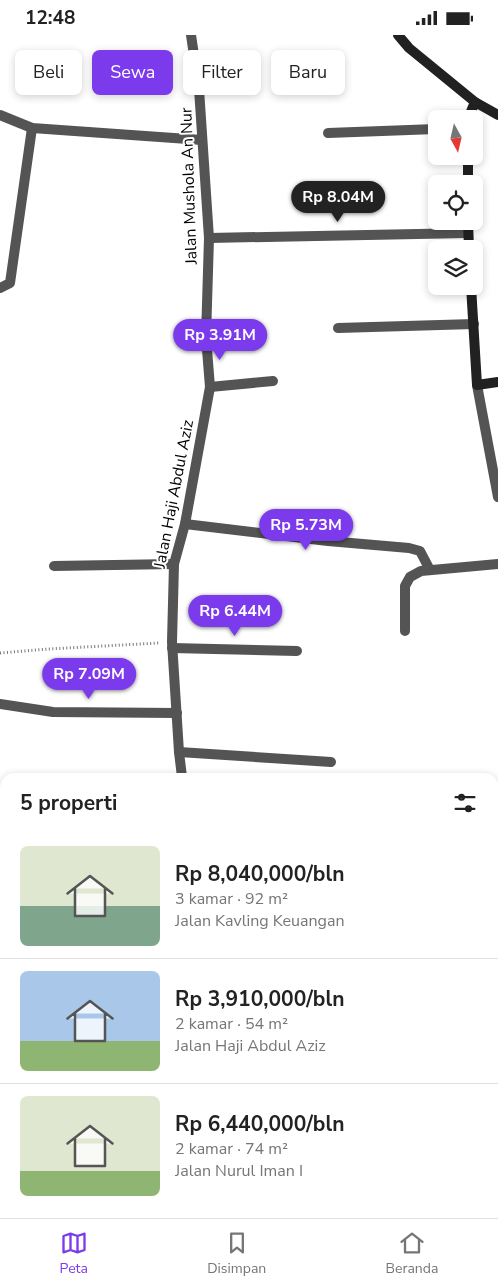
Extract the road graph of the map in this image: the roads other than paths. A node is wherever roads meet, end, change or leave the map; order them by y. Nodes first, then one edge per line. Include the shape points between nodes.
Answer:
1 (192, 35) edge
2 (398, 35) edge
3 (475, 102) junction
4 (472, 110) edge
5 (0, 115) edge
6 (498, 115) edge
7 (32, 129) junction
8 (428, 129) edge
9 (328, 133) dead end
10 (202, 140) junction
11 (468, 233) joint
12 (208, 238) junction
13 (468, 240) edge
14 (0, 288) edge
15 (472, 295) edge
16 (474, 324) junction
17 (338, 328) dead end
18 (206, 337) joint
19 (273, 381) dead end
20 (498, 382) edge
21 (478, 385) junction
22 (210, 387) junction
23 (498, 497) edge
24 (185, 525) junction
25 (174, 564) junction
26 (498, 564) edge
27 (54, 566) dead end
28 (430, 570) junction
29 (405, 631) dead end
30 (172, 645) junction
31 (297, 651) dead end
32 (0, 704) edge
33 (177, 713) junction
34 (178, 752) junction
35 (331, 762) dead end
36 (181, 773) edge

1 - 10 street, Jalan Mushola An Nur via 200,89
2 - 3 street
3 - 4 street
3 - 6 street
5 - 7 street
7 - 10 street
7 - 14 street via 10,283
8 - 9 street
10 - 12 street, Jalan Mushola An Nur
11 - 12 street
11 - 13 street
12 - 18 street, Jalan Mushola An Nur
15 - 16 street
16 - 17 street
16 - 21 street
18 - 22 street, Jalan Haji Abdul Aziz
19 - 22 street
20 - 21 street
21 - 23 street
22 - 24 street, Jalan Haji Abdul Aziz
24 - 25 street, Jalan Haji Abdul Aziz
24 - 28 street via 409,547 420,551
25 - 27 street
25 - 30 street, Jalan Haji Abdul Aziz
26 - 28 street
28 - 29 street via 410,577 405,585
30 - 31 street
30 - 33 street, Jalan Haji Abdul Aziz
32 - 33 street via 53,712
33 - 34 street, Jalan Haji Abdul Aziz
34 - 35 street
34 - 36 street, Jalan Haji Abdul Aziz

